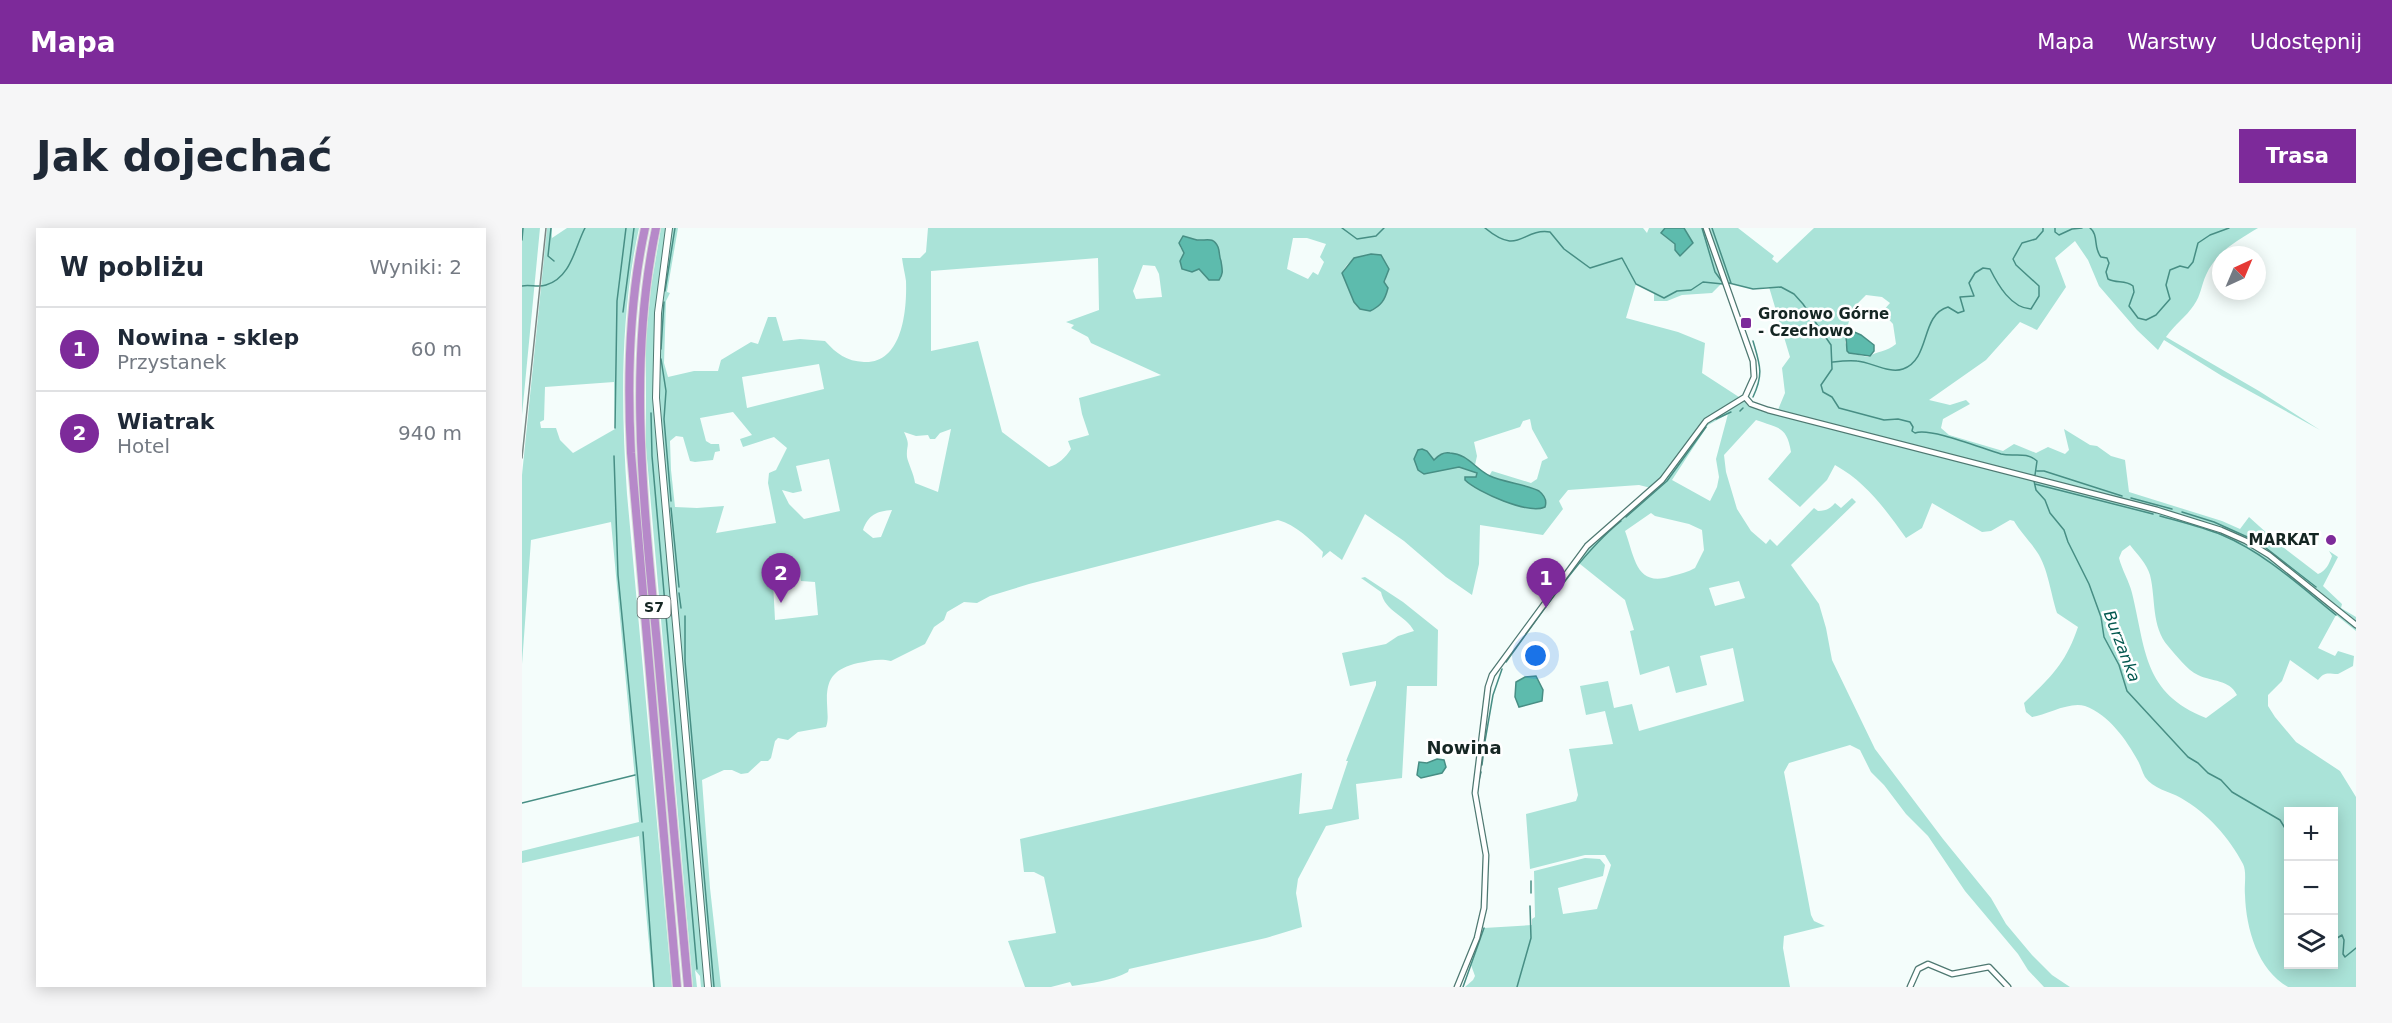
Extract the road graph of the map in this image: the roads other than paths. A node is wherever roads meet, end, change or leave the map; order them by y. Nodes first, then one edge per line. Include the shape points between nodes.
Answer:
1 (645, 228) edge
2 (656, 228) edge
3 (669, 228) edge
4 (1706, 228) edge
5 (1744, 397) junction
6 (2356, 625) edge
7 (677, 987) edge
8 (688, 987) edge
9 (708, 987) edge
10 (1457, 987) edge
11 (1910, 987) edge
12 (2008, 987) edge

1 - 7 highway, S7 via 631,328 629,423
2 - 8 highway, S7 via 642,322 640,428
3 - 9 street via 657,313 656,398
4 - 5 street via 1754,365 1753,381
5 - 6 street via 1768,410 2182,517 2239,537 2278,562
5 - 10 street via 1706,421 1662,480 1587,546 1492,675 1475,785 1486,855 1483,912
11 - 12 street via 1918,969 1928,964 1952,974 1989,967

